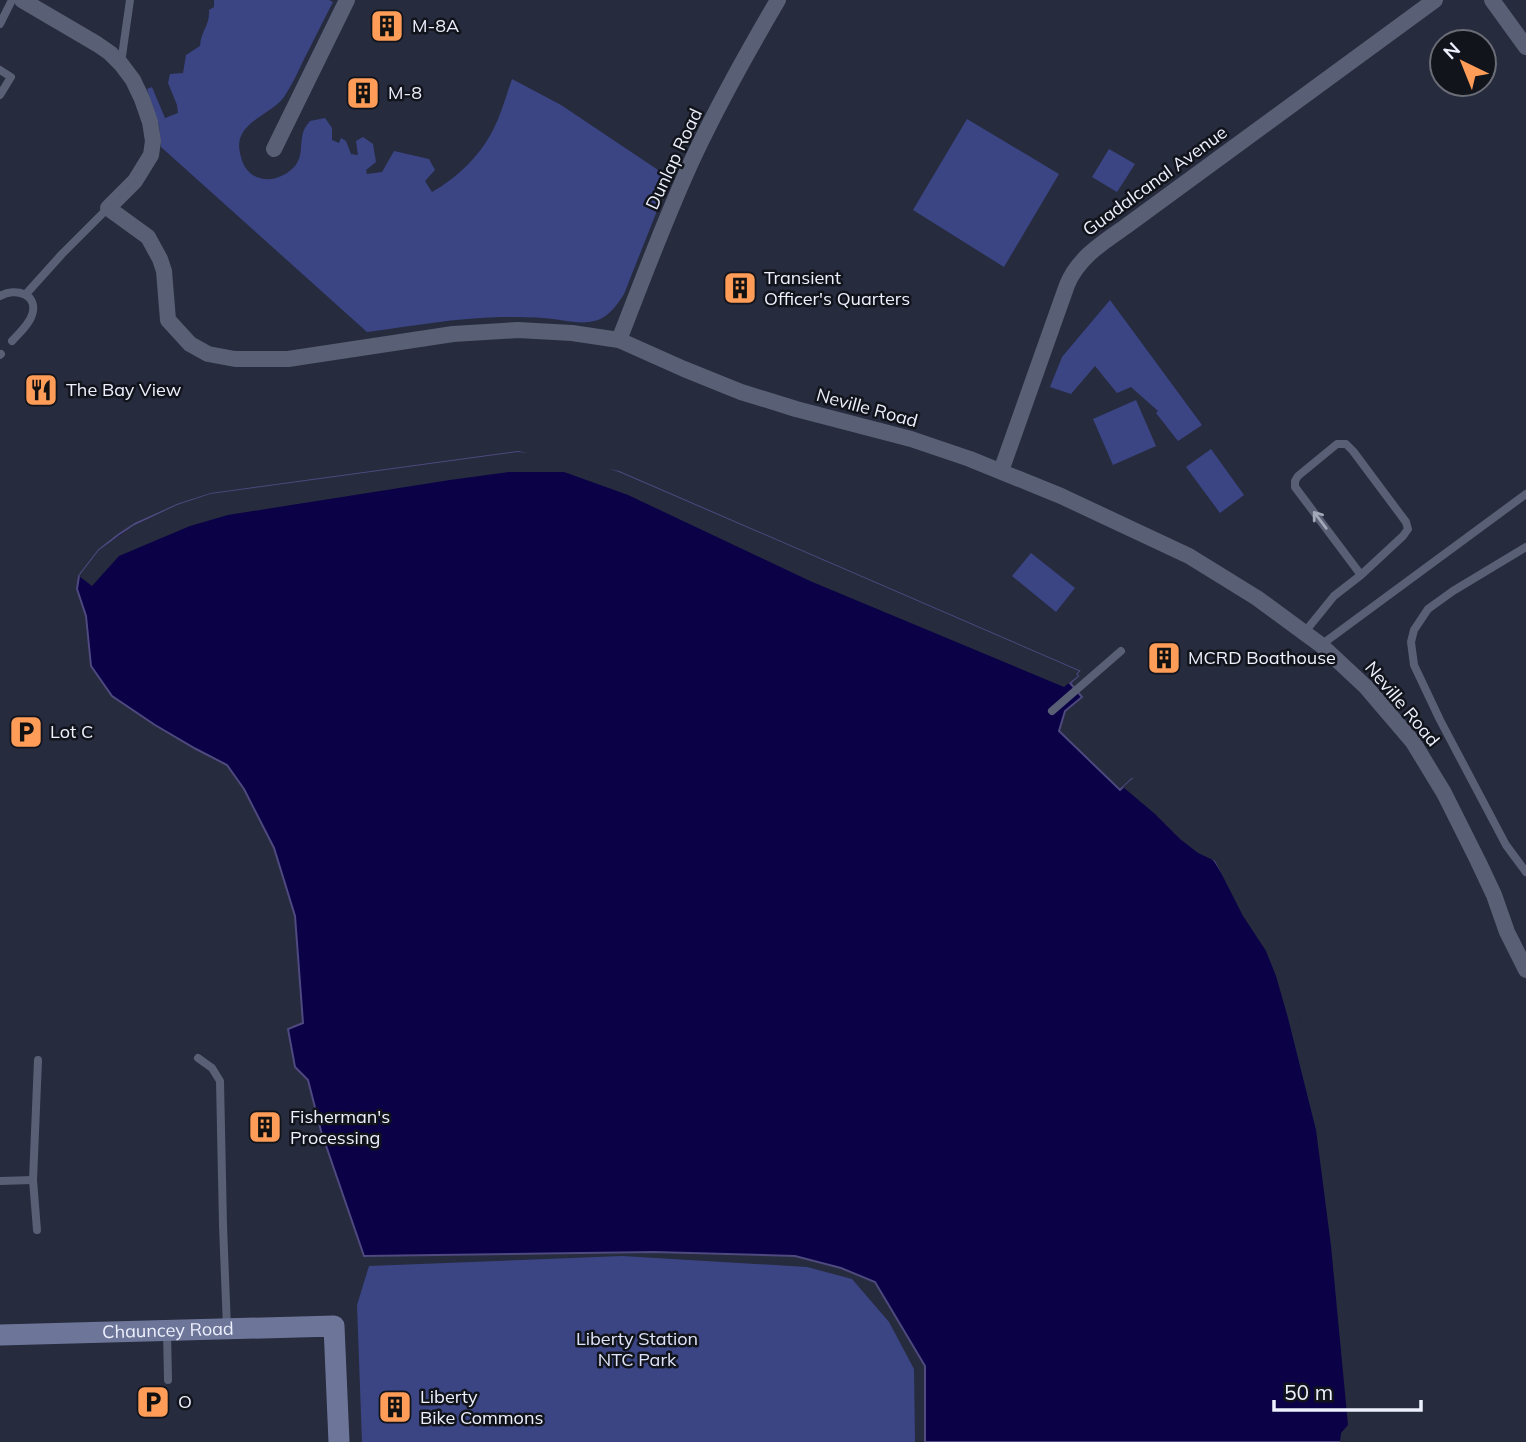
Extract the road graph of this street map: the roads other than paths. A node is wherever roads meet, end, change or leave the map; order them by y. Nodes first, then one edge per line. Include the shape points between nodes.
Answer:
1 (12, 0) edge
2 (22, 0) edge
3 (130, 0) edge
4 (347, 0) edge
5 (778, 0) edge
6 (1435, 0) edge
7 (1492, 0) edge
8 (0, 24) edge
9 (1526, 47) edge
10 (121, 64) junction
11 (0, 70) edge
12 (0, 95) edge
13 (274, 149) dead end
14 (108, 208) junction
15 (26, 294) junction
16 (0, 296) edge
17 (620, 340) junction
18 (12, 341) dead end
19 (1001, 471) junction
20 (1526, 494) edge
21 (1526, 547) edge
22 (1361, 575) junction
23 (1304, 633) junction
24 (1321, 645) junction
25 (1121, 651) dead end
26 (1052, 711) dead end
27 (1526, 872) edge
28 (1526, 970) edge
29 (198, 1058) dead end
30 (38, 1060) dead end
31 (33, 1180) junction
32 (0, 1181) edge
33 (37, 1230) dead end
34 (227, 1328) junction
35 (167, 1330) junction
36 (0, 1335) edge
37 (168, 1380) dead end
38 (338, 1442) edge

1 - 8 lane
2 - 10 street via 97,44
3 - 10 lane
4 - 13 street
5 - 17 street, Dunlap Road via 695,156
6 - 19 street, Guadalcanal Avenue via 1080,262 1066,285
7 - 9 street
10 - 14 street via 142,99 153,141 151,155 135,181
11 - 12 lane via 11,77
14 - 15 lane
14 - 17 street, Neville Road via 148,237 164,271 166,313 171,323 190,344 208,354 288,359 487,331 572,333
15 - 16 lane via 17,291
15 - 18 lane via 33,302 33,313
17 - 19 street, Neville Road via 741,392 911,439
19 - 23 street, Neville Road via 1189,556
20 - 24 lane
21 - 27 lane via 1428,609 1413,630 1411,642 1414,665 1440,720 1506,845
22 -> 22 lane via 1295,487 1298,476 1337,444 1346,444 1353,451 1408,529
22 - 23 lane via 1334,596
23 - 24 street, Neville Road
24 - 28 street, Neville Road via 1366,687 1413,742 1472,849
25 - 26 lane
29 - 34 lane via 212,1068 220,1082
30 - 31 lane
31 - 32 lane
31 - 33 lane
34 - 35 street, Chauncey Road
34 - 38 street, Chauncey Road via 334,1326
35 - 36 street, Chauncey Road
35 - 37 lane

